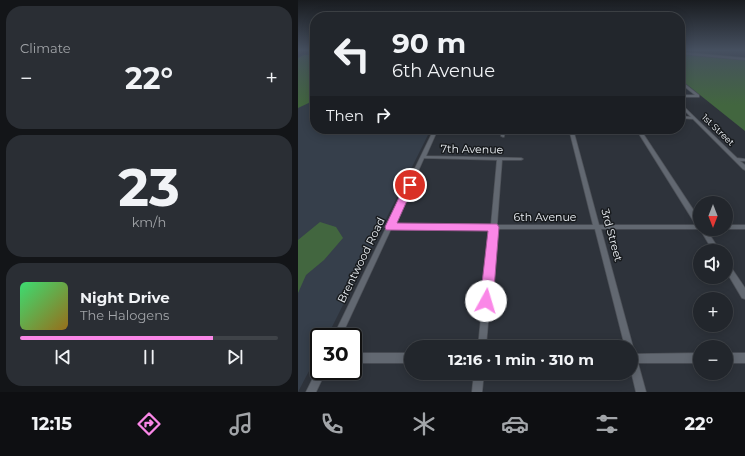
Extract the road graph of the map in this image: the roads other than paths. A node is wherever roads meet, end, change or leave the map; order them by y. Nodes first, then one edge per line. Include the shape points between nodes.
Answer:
1 (685, 85) edge
2 (685, 96) edge
3 (685, 109) edge
4 (685, 117) edge
5 (694, 118) junction
6 (434, 134) edge
7 (572, 134) edge
8 (641, 134) edge
9 (423, 157) junction
10 (500, 158) junction
11 (520, 159) dead end
12 (736, 159) junction
13 (745, 160) edge
14 (745, 168) edge
15 (693, 215) edge
16 (693, 226) edge
17 (390, 227) junction
18 (494, 227) junction
19 (598, 227) junction
20 (733, 227) edge
21 (745, 227) edge
22 (733, 276) edge
23 (745, 295) edge
24 (341, 328) edge
25 (483, 340) edge
26 (627, 340) edge
27 (638, 357) edge
28 (362, 358) edge
29 (404, 358) edge
30 (693, 358) edge
31 (733, 358) edge
32 (745, 358) edge
33 (317, 380) edge
34 (478, 380) edge
35 (638, 380) edge
36 (311, 392) edge
37 (477, 392) edge
38 (641, 392) edge

1 - 2 street via 698,96
3 - 5 street, 1st Street
4 - 5 street
5 - 12 street, 1st Street
6 - 9 street, Brentwood Road
7 - 19 street, 3rd Street
8 - 15 street
9 - 10 street, 7th Avenue
9 - 17 street, Brentwood Road
10 - 11 street, 7th Avenue
10 - 18 street
12 - 13 street
12 - 14 street, 1st Street
16 - 19 street, 6th Avenue
17 - 18 street, 6th Avenue
17 - 24 street, Brentwood Road
18 - 19 street, 6th Avenue
18 - 25 street
19 - 26 street, 3rd Street
20 - 21 street
22 - 23 street
27 - 30 street
28 - 29 street
31 - 32 street
33 - 36 street
34 - 37 street
35 - 38 street

